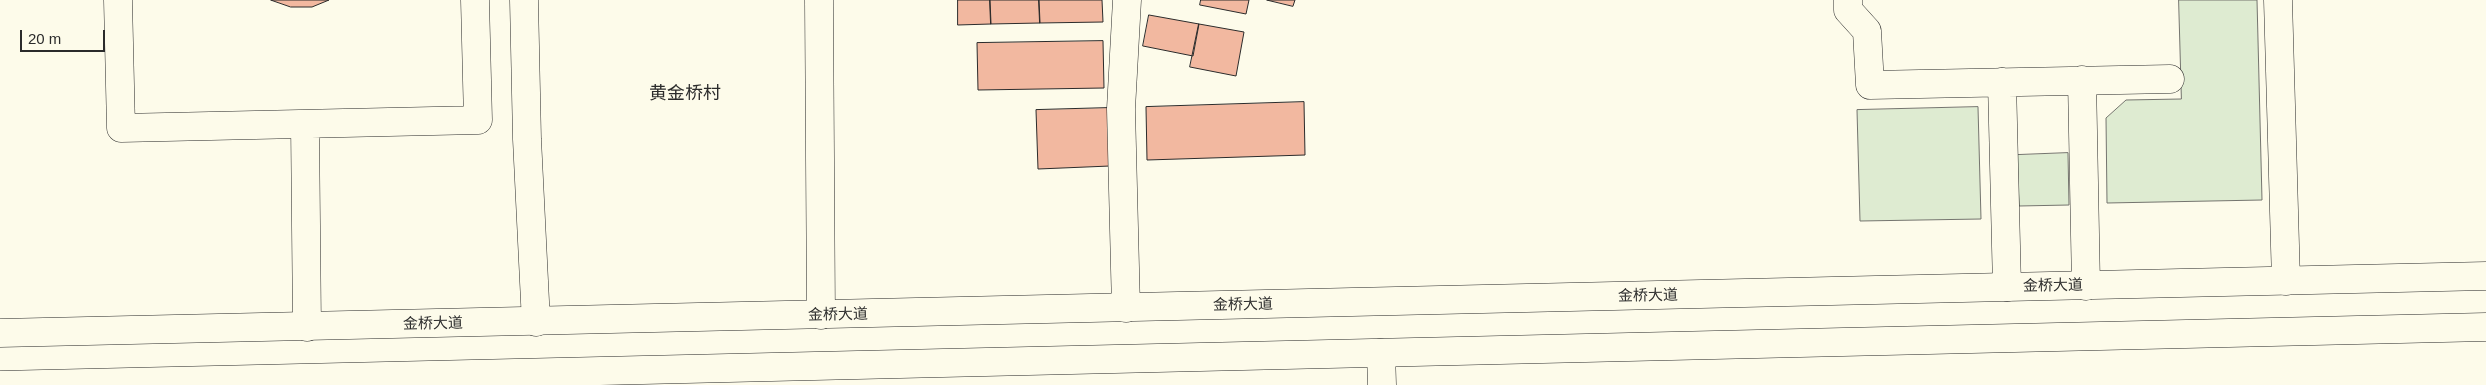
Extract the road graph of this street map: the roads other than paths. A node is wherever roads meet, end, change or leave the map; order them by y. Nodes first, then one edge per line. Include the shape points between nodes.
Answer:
1 (118, 0) edge
2 (475, 0) edge
3 (524, 0) edge
4 (819, 0) edge
5 (1127, 0) edge
6 (1848, 0) edge
7 (2278, 0) edge
8 (2170, 79) dead end
9 (2082, 80) junction
10 (2002, 82) junction
11 (305, 124) junction
12 (2486, 276) edge
13 (2286, 281) junction
14 (2086, 286) junction
15 (2007, 287) junction
16 (1126, 308) junction
17 (821, 315) junction
18 (536, 322) junction
19 (307, 327) junction
20 (2486, 327) edge
21 (0, 334) edge
22 (1381, 353) junction
23 (0, 385) edge
24 (1382, 385) edge

1 - 11 main road via 121,128
2 - 11 main road via 478,120
3 - 18 main road
4 - 17 main road
5 - 16 main road via 1121,109
6 - 10 main road via 1848,10 1867,31 1870,85
7 - 13 main road
8 - 9 main road
9 - 10 main road
9 - 14 main road
10 - 15 main road
11 - 19 main road
12 - 13 main road, 金桥大道
13 - 14 main road, 金桥大道
14 - 15 main road, 金桥大道
15 - 16 main road, 金桥大道
16 - 17 main road, 金桥大道
17 - 18 main road, 金桥大道
18 - 19 main road, 金桥大道
19 - 21 main road, 金桥大道
20 - 22 main road
22 - 23 main road
22 - 24 main road

